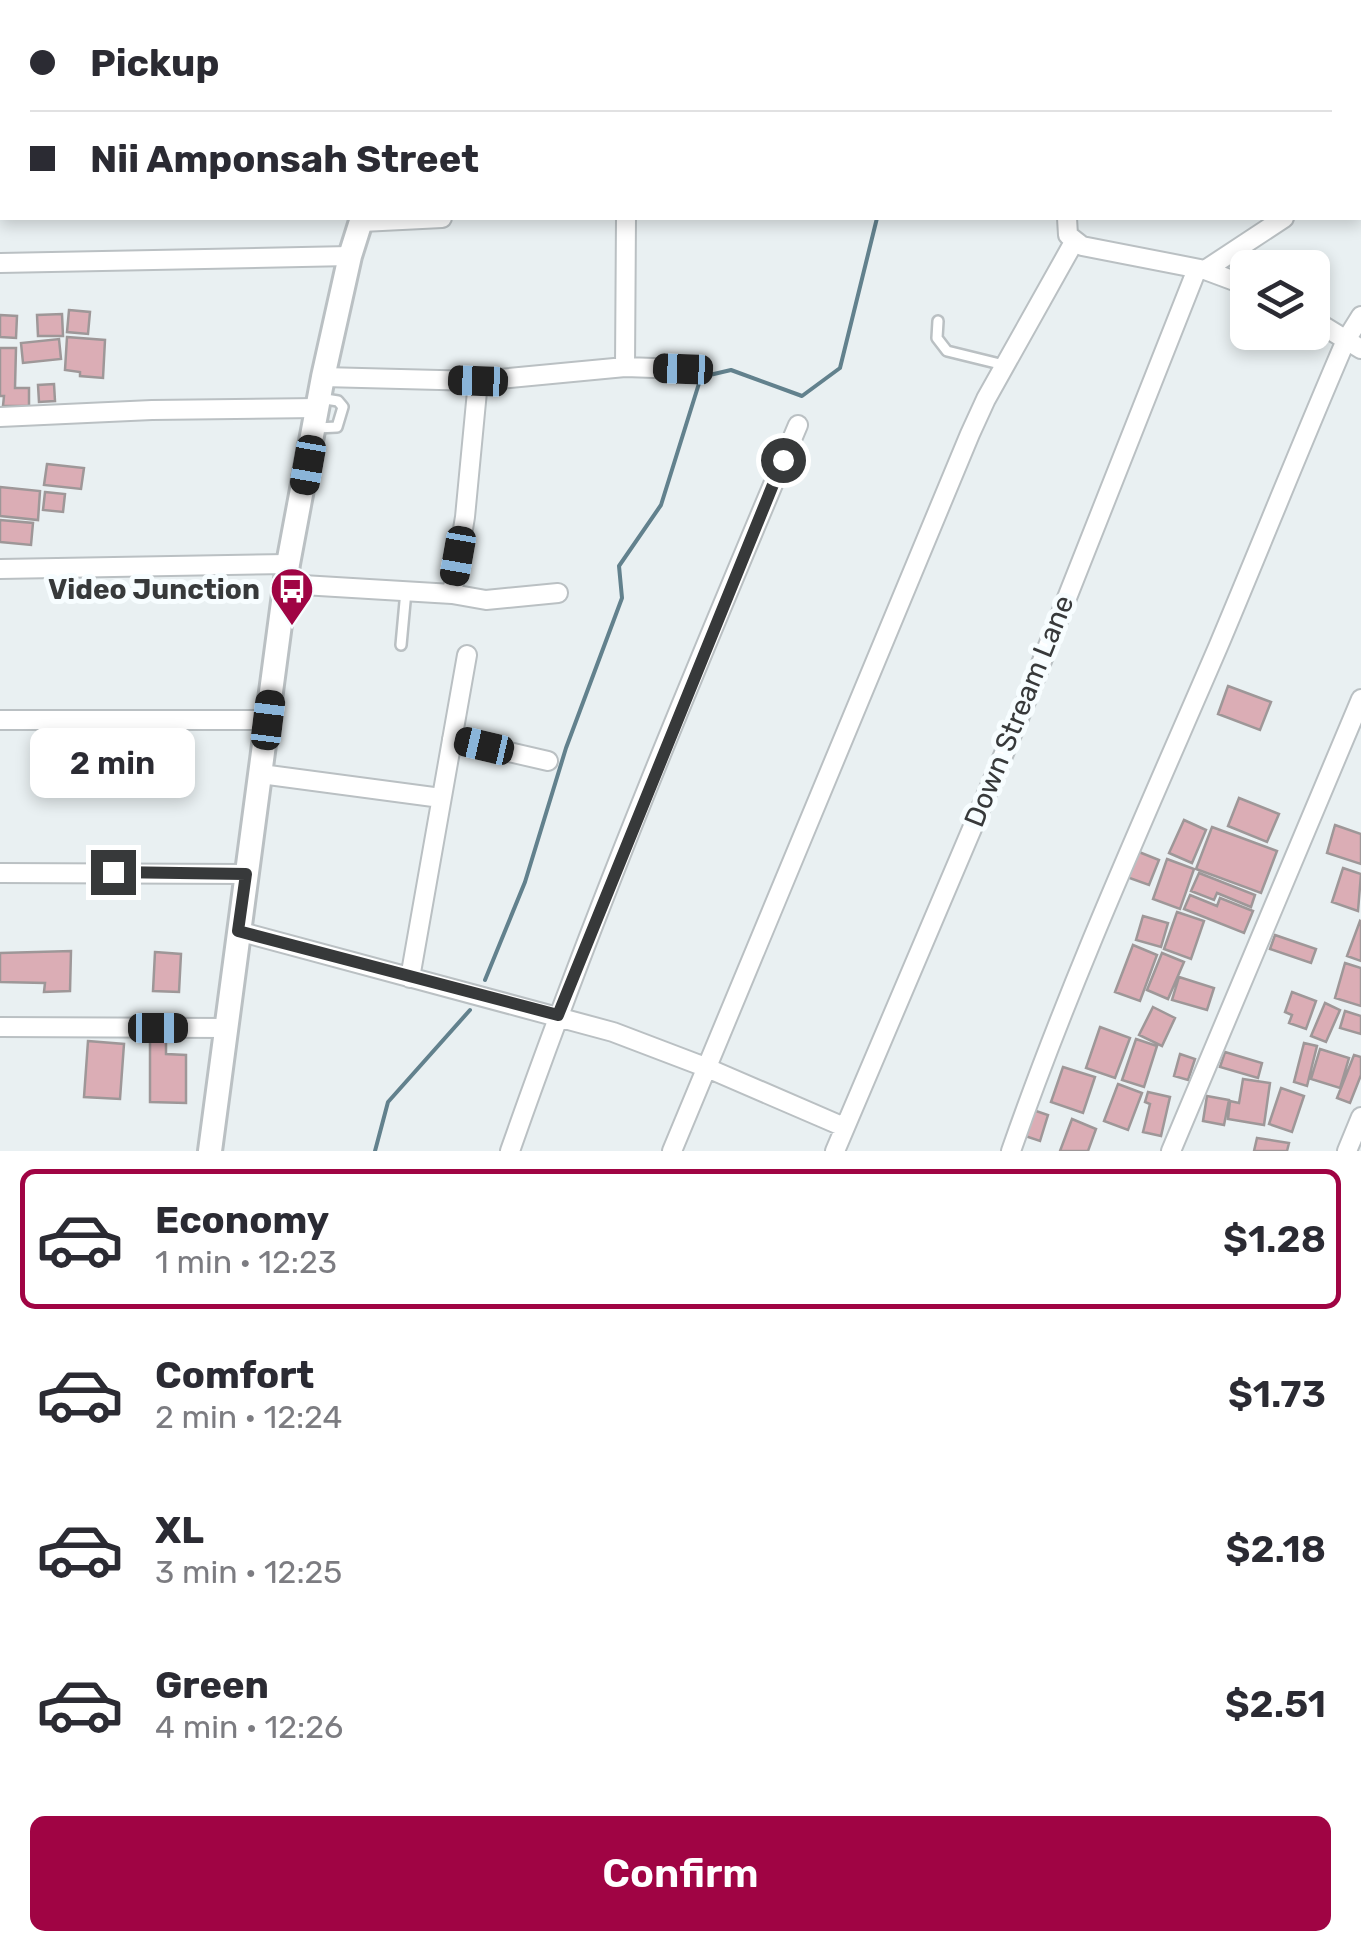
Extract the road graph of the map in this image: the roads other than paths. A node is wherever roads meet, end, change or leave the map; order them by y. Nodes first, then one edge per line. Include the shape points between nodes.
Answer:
1 (362, 220) edge
2 (626, 220) edge
3 (1067, 220) edge
4 (1281, 220) edge
5 (1074, 242) junction
6 (350, 256) junction
7 (0, 263) edge
8 (1201, 270) junction
9 (1230, 280) edge
10 (1361, 316) edge
11 (938, 321) dead end
12 (1330, 330) edge
13 (1353, 344) edge
14 (1004, 365) junction
15 (625, 368) junction
16 (683, 369) dead end
17 (478, 381) junction
18 (319, 403) junction
19 (0, 416) edge
20 (798, 425) dead end
21 (0, 569) edge
22 (287, 574) junction
23 (406, 591) junction
24 (558, 593) dead end
25 (452, 594) junction
26 (401, 645) dead end
27 (467, 655) dead end
28 (1361, 699) edge
29 (0, 720) edge
30 (268, 720) junction
31 (452, 739) junction
32 (548, 761) dead end
33 (261, 774) junction
34 (441, 798) junction
35 (0, 872) edge
36 (246, 874) junction
37 (238, 931) junction
38 (410, 978) junction
39 (558, 1015) junction
40 (0, 1028) edge
41 (226, 1028) junction
42 (705, 1067) junction
43 (1361, 1117) edge
44 (844, 1127) junction
45 (210, 1151) edge
46 (510, 1151) edge
47 (672, 1151) edge
48 (835, 1151) edge
49 (1011, 1151) edge
50 (1171, 1151) edge
51 (1346, 1151) edge

1 - 6 main road
2 - 15 street
3 - 5 street
4 - 8 street
5 - 8 street
5 - 14 street
6 - 7 street
6 - 18 main road
8 - 9 street
8 - 44 street, Down Stream Lane
10 - 13 street
11 - 14 lane via 937,338 948,351
12 - 13 street
13 - 49 street via 1144,812
14 - 42 street
15 - 16 street
15 - 17 street
17 - 18 street
17 - 25 street
18 - 19 street
18 - 22 main road
20 - 39 street
21 - 22 street
22 - 23 street
22 - 30 main road
23 - 25 street
23 - 26 lane
24 - 25 street via 486,600
27 - 31 street
28 - 50 street
29 - 30 street
30 - 33 main road
31 - 32 street
31 - 34 street
33 - 34 street
33 - 36 main road
34 - 38 street
35 - 36 street
36 - 37 main road
37 - 38 street
37 - 41 main road
38 - 39 street
39 - 42 street
39 - 46 street
40 - 41 street
41 - 45 main road
42 - 44 street
42 - 47 street
43 - 51 street
44 - 48 street, Down Stream Lane

